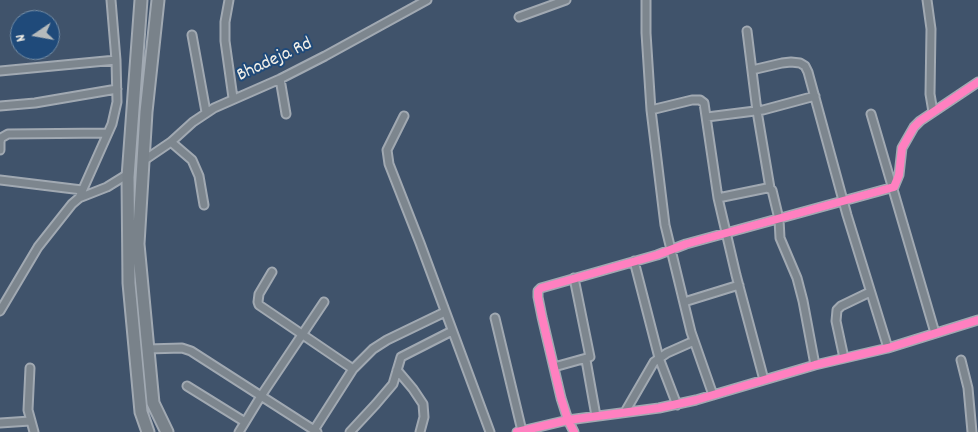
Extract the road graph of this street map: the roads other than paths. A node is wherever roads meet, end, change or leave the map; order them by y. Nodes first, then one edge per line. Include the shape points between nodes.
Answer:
1 (111, 0) edge
2 (141, 0) edge
3 (158, 0) edge
4 (229, 0) edge
5 (427, 0) edge
6 (566, 0) edge
7 (646, 0) edge
8 (927, 0) edge
9 (519, 17) dead end
10 (747, 31) dead end
11 (192, 35) dead end
12 (116, 60) junction
13 (752, 70) junction
14 (0, 72) edge
15 (280, 79) junction
16 (978, 82) edge
17 (118, 89) junction
18 (815, 96) junction
19 (233, 98) junction
20 (0, 106) edge
21 (651, 110) junction
22 (757, 111) junction
23 (206, 112) junction
24 (933, 112) junction
25 (286, 114) dead end
26 (871, 114) dead end
27 (404, 116) dead end
28 (707, 117) junction
29 (108, 132) junction
30 (0, 142) edge
31 (171, 142) junction
32 (0, 150) edge
33 (143, 161) junction
34 (128, 174) junction
35 (0, 180) edge
36 (894, 187) junction
37 (770, 188) junction
38 (82, 190) junction
39 (79, 198) junction
40 (718, 198) junction
41 (843, 201) junction
42 (204, 205) dead end
43 (778, 219) junction
44 (726, 233) junction
45 (670, 250) junction
46 (634, 261) junction
47 (272, 272) dead end
48 (574, 278) junction
49 (739, 285) junction
50 (870, 292) junction
51 (4, 300) edge
52 (324, 302) dead end
53 (684, 302) junction
54 (0, 311) edge
55 (445, 312) junction
56 (495, 318) dead end
57 (978, 320) edge
58 (452, 331) junction
59 (936, 333) junction
60 (302, 335) junction
61 (694, 341) junction
62 (888, 348) junction
63 (147, 349) junction
64 (659, 358) junction
65 (844, 358) junction
66 (586, 360) junction
67 (961, 360) dead end
68 (815, 365) junction
69 (554, 367) junction
70 (30, 368) dead end
71 (353, 369) junction
72 (397, 370) junction
73 (764, 380) junction
74 (187, 386) dead end
75 (712, 395) junction
76 (261, 396) junction
77 (677, 405) junction
78 (625, 412) junction
79 (596, 416) junction
80 (30, 420) junction
81 (568, 420) junction
82 (245, 422) junction
83 (0, 423) edge
84 (304, 429) edge
85 (316, 431) edge
86 (519, 431) edge
87 (34, 432) edge
88 (148, 432) edge
89 (167, 432) edge
90 (239, 432) edge
91 (350, 432) edge
92 (420, 432) edge
93 (490, 432) edge
94 (574, 432) edge
95 (972, 432) edge

1 - 12 street
2 - 34 main road
3 - 33 main road
4 - 19 street via 225,42
5 - 15 street, Bhadeja Rd
6 - 9 street
7 - 21 street
8 - 24 street
10 - 13 street
11 - 23 street
12 - 14 street
12 - 17 street
13 - 18 street via 782,63 800,63 808,72
13 - 22 street
15 - 19 street, Bhadeja Rd
15 - 25 street
16 - 24 street
17 - 20 street
17 - 29 street via 115,113
18 - 22 street
18 - 41 street
19 - 23 street, Bhadeja Rd
21 - 28 street via 700,100 704,103
21 - 45 street
22 - 28 street
22 - 37 street
23 - 31 street, Bhadeja Rd
24 - 36 street via 920,121 906,138
26 - 36 street
27 - 55 street via 389,146 387,159
28 - 40 street
29 - 30 street via 8,134
29 - 38 street
30 - 32 street
31 - 33 street, Bhadeja Rd
31 - 42 street via 192,160 199,176
33 - 63 main road via 138,244
34 - 39 street via 108,187
34 - 88 main road via 128,283 141,412
35 - 38 street
36 - 41 street
36 - 59 street
37 - 40 street
37 - 43 street
38 - 39 street
39 - 51 street via 45,236
40 - 44 street
41 - 43 street
41 - 50 street
43 - 44 street
43 - 68 street via 780,238 803,301
44 - 45 street
44 - 49 street
45 - 46 street
45 - 53 street
46 - 48 street
46 - 64 street
47 - 60 street via 259,294 259,305
48 - 66 street via 590,353
48 - 69 street via 546,285 538,291
49 - 53 street
49 - 73 street
50 - 62 street
50 - 65 street via 840,306 836,314
51 - 54 street
52 - 60 street
53 - 61 street
55 - 58 street
55 - 71 street via 379,344
56 - 86 street
57 - 59 street
58 - 72 street via 401,357
58 - 93 street
59 - 62 street
60 - 71 street
60 - 76 street
61 - 64 street
61 - 75 street
62 - 65 street
63 - 76 street via 185,348
63 - 89 main road via 153,403
64 - 77 street
64 - 78 street
65 - 68 street
66 - 69 street
66 - 79 street
67 - 95 street via 968,388
68 - 73 street
69 - 81 street
70 - 80 street
71 - 85 street
72 - 91 street via 388,390
72 - 92 street via 423,404
73 - 75 street
74 - 82 street
75 - 77 street
76 - 82 street
76 - 84 street
77 - 78 street
78 - 79 street
79 - 81 street
80 - 83 street
80 - 87 street
81 - 86 street
81 - 94 street
82 - 90 street
84 - 85 street

